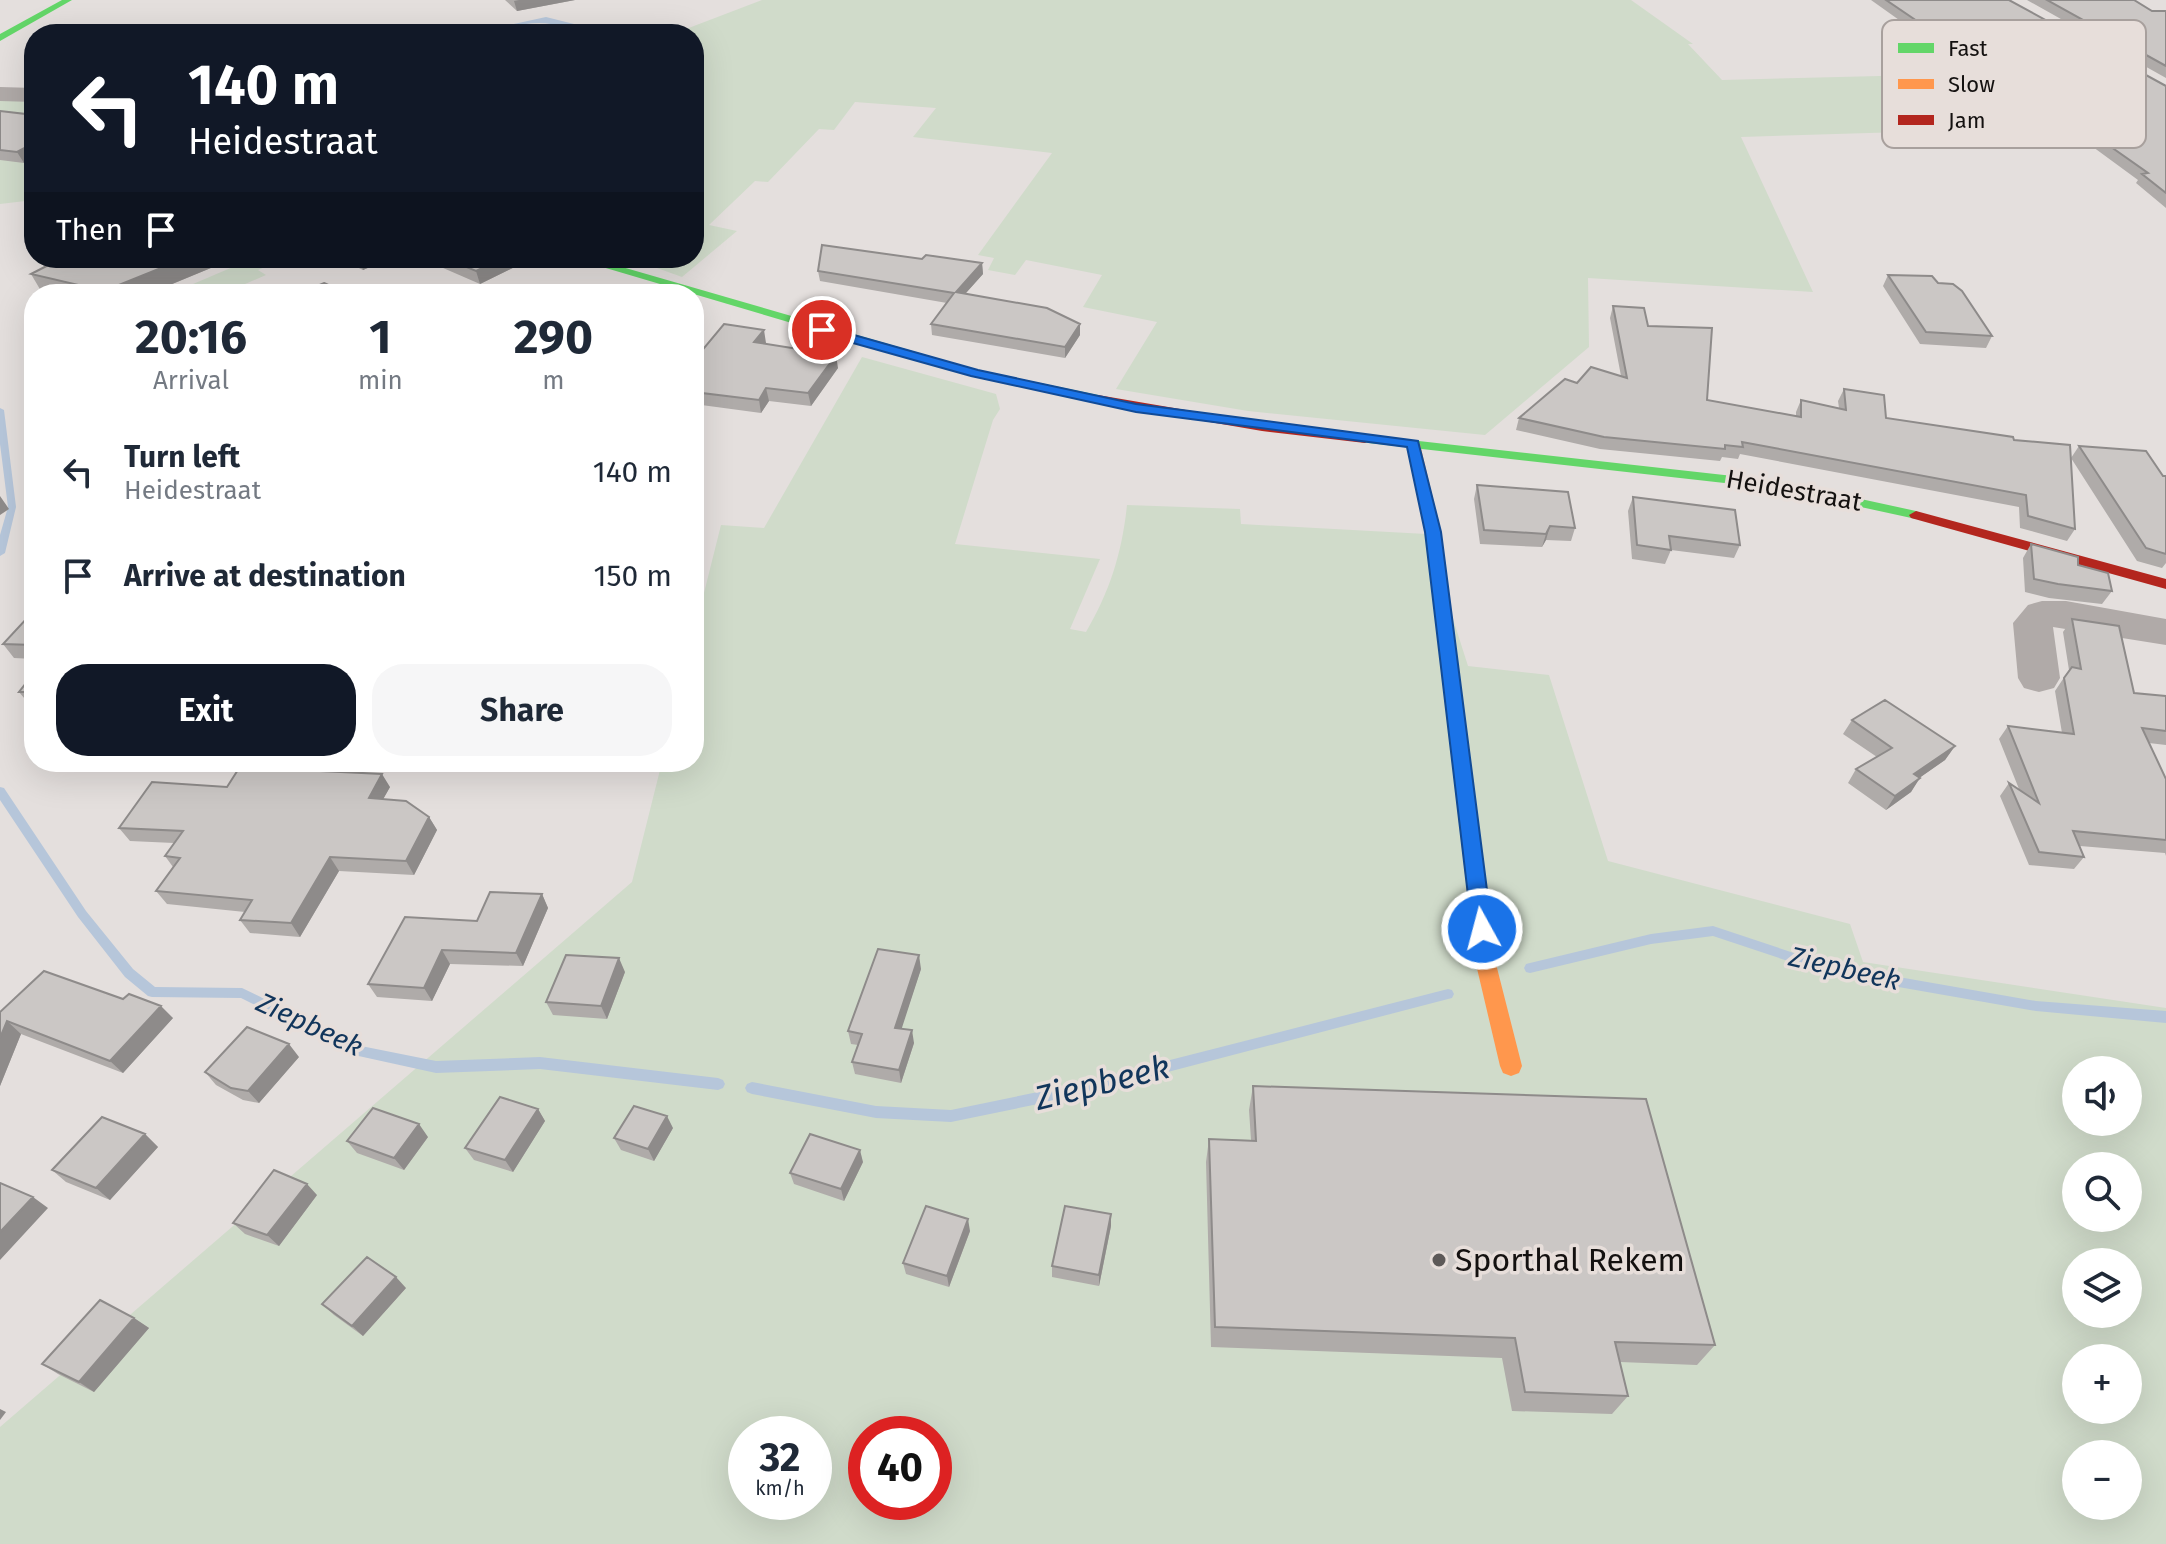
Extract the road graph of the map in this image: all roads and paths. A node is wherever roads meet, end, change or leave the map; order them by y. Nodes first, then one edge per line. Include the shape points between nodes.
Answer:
1 (68, 0) edge
2 (25, 24) edge
3 (24, 25) edge
4 (0, 38) edge
5 (0, 94) edge
6 (24, 95) edge
7 (612, 268) edge
8 (667, 284) edge
9 (704, 295) edge
10 (1413, 444) junction
11 (2166, 584) edge
12 (2166, 632) edge
13 (2039, 678) dead end
14 (1511, 1066) dead end

1 - 2 street
3 - 4 street
5 - 6 street
7 - 8 street, Heidestraat
9 - 10 street, Heidestraat via 1053,391 1246,425
10 - 11 street, Heidestraat via 1778,485 1959,525
10 - 14 street via 1433,532 1485,960
12 - 13 street via 2042,614 2033,623

